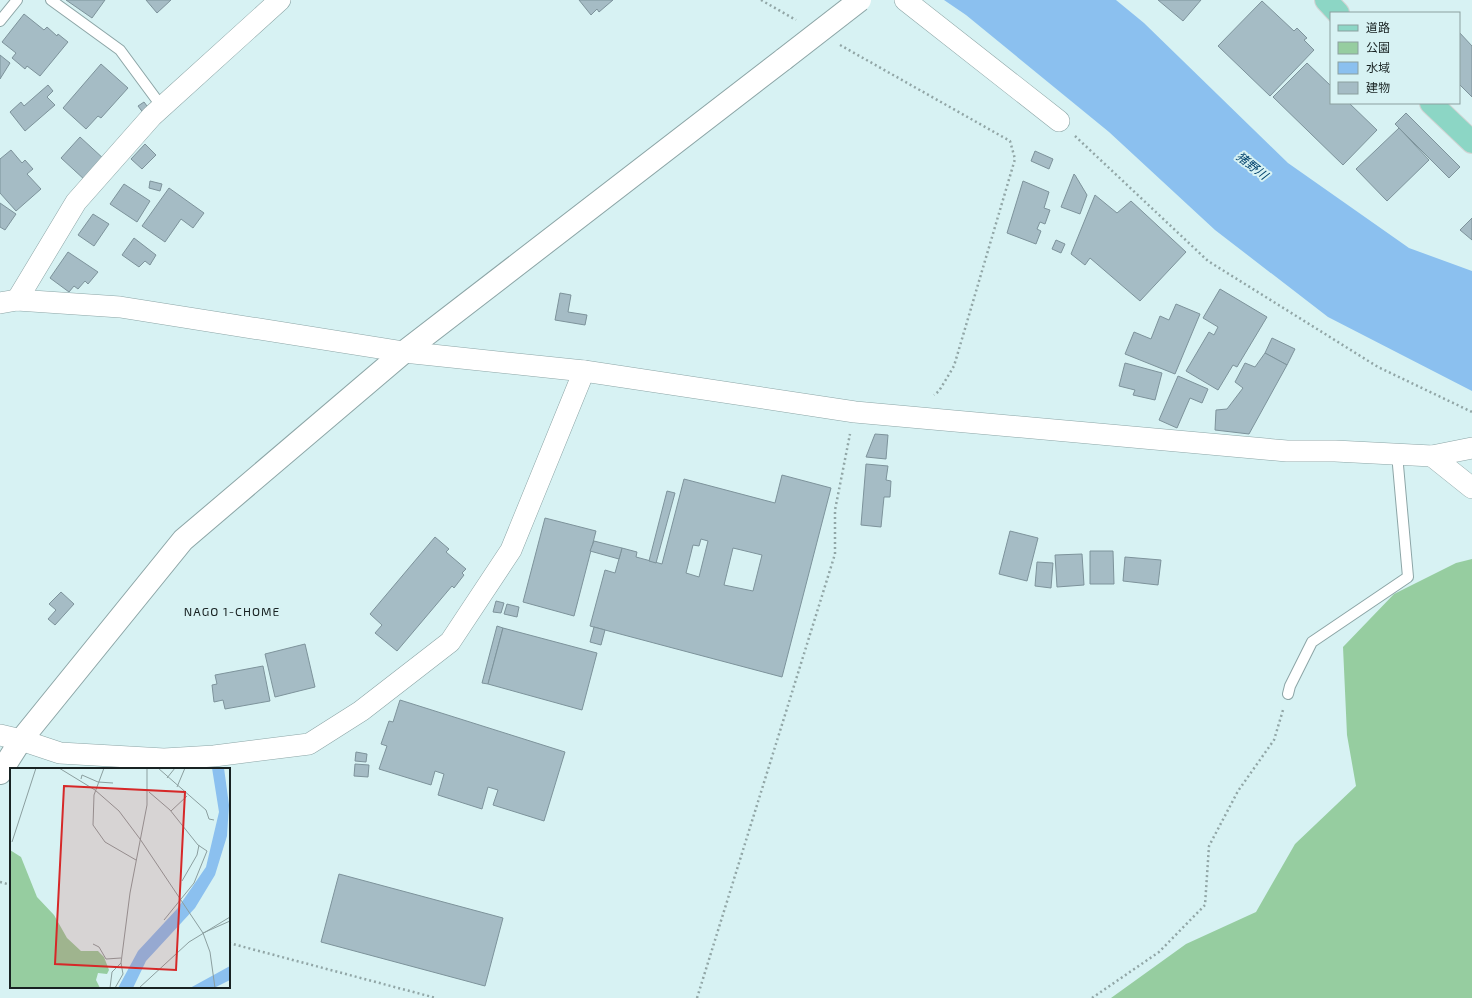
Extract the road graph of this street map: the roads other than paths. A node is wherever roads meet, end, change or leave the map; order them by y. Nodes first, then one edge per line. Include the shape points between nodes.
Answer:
1 (17, 0) edge
2 (51, 0) edge
3 (280, 0) edge
4 (860, 0) edge
5 (904, 0) edge
6 (1326, 0) edge
7 (1337, 12) edge
8 (0, 21) edge
9 (1432, 104) edge
10 (162, 107) junction
11 (1059, 121) road end
12 (1472, 142) edge
13 (8, 301) edge
14 (404, 352) junction
15 (584, 371) junction
16 (1472, 448) edge
17 (1397, 454) junction
18 (1432, 456) junction
19 (1472, 488) edge
20 (1288, 694) road end
21 (0, 735) edge
22 (22, 740) junction
23 (0, 773) edge

1 - 8 lane
2 - 10 lane via 120,50
3 - 10 street
4 - 14 street, bridge
5 - 11 street
6 - 7 main road
9 - 12 main road
10 - 13 street via 76,202
13 - 14 street via 120,307
14 - 15 street
14 - 22 street via 183,540
15 - 17 street via 855,412 1287,451
15 - 22 street via 511,550 450,642 361,711 309,744 214,756 164,759 60,753
16 - 18 street
17 - 18 street
17 - 20 lane via 1408,577 1312,642
18 - 19 street
21 - 22 street
22 - 23 street

